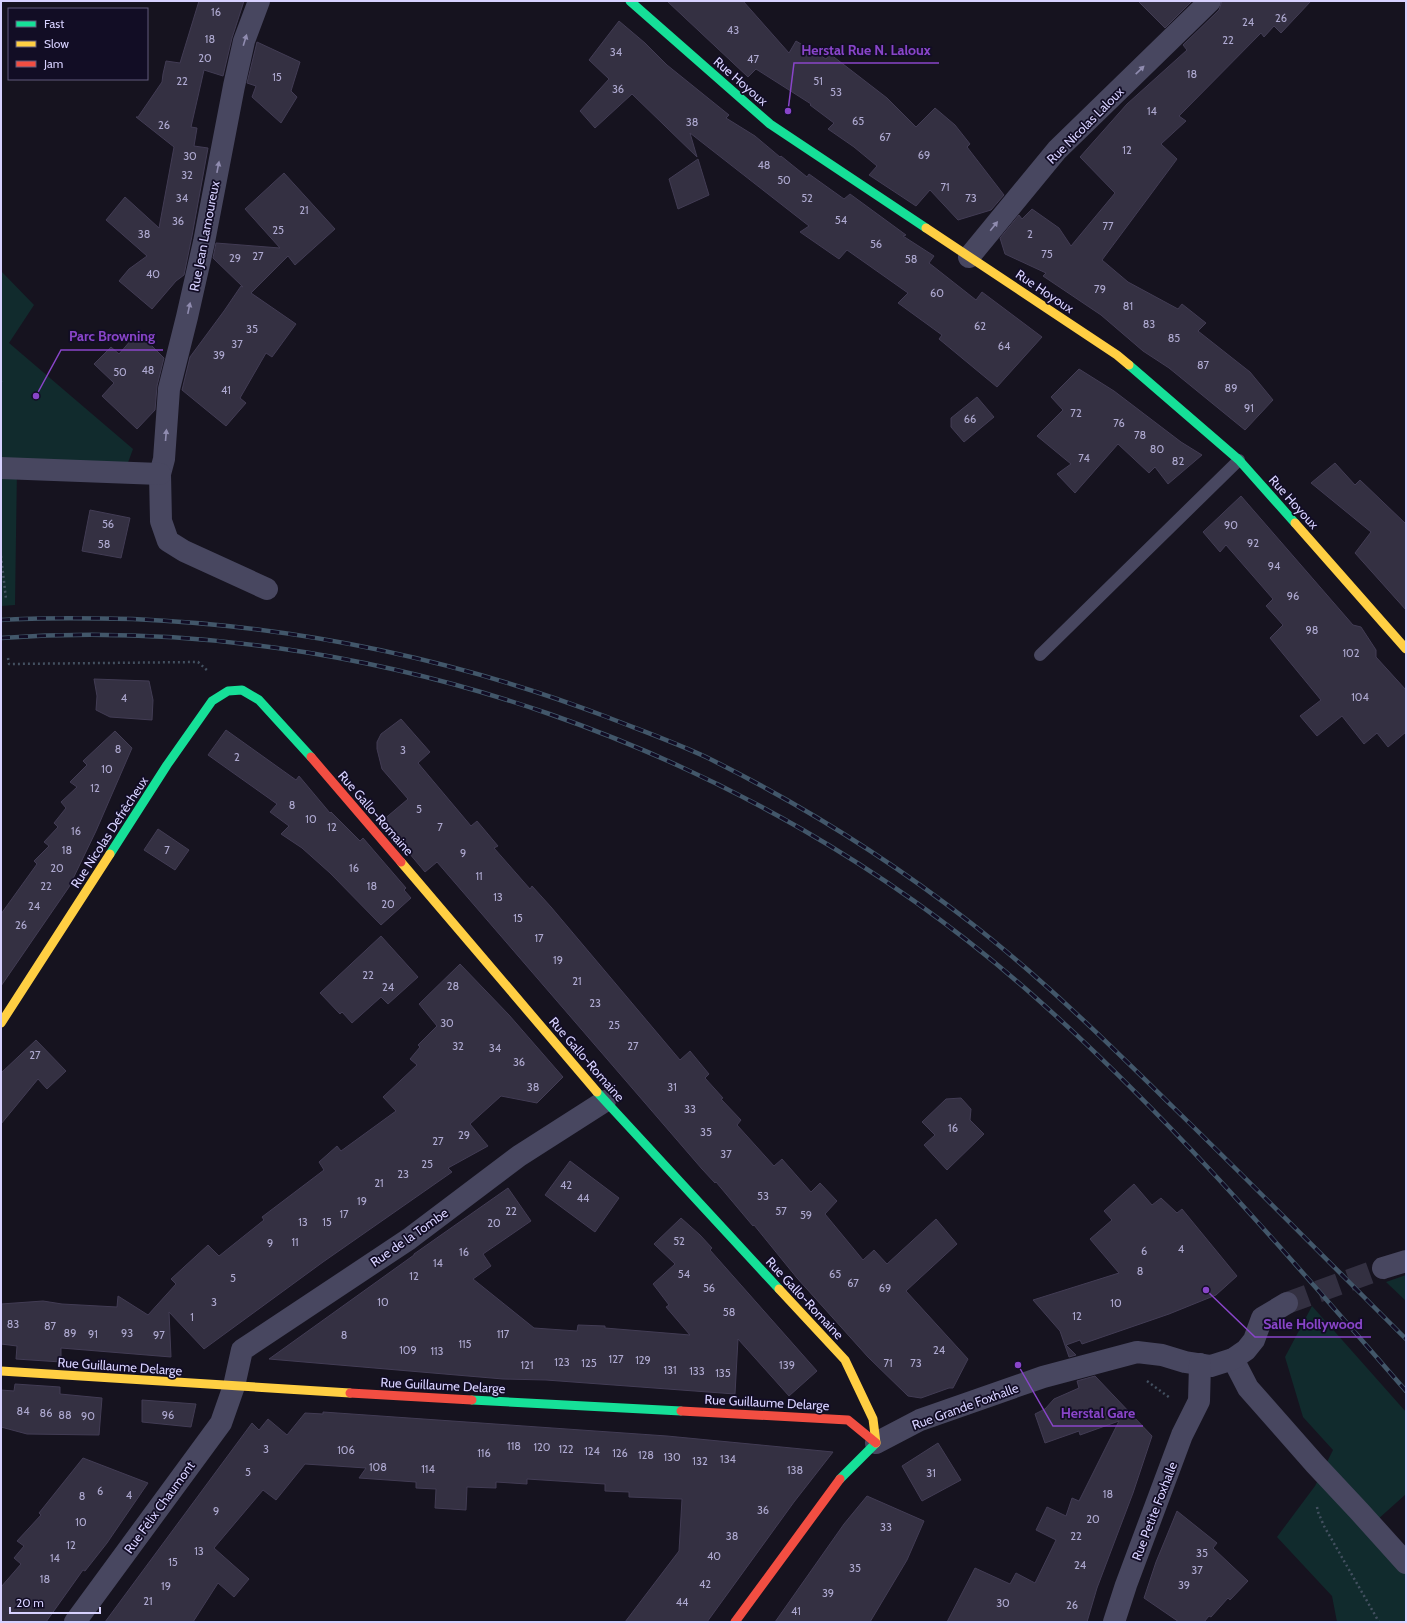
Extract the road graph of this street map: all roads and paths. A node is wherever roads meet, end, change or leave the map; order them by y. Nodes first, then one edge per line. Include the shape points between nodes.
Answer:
1 (259, 1) edge
2 (630, 1) edge
3 (1210, 1) edge
4 (969, 256) junction
5 (1239, 460) junction
6 (1, 468) edge
7 (160, 474) junction
8 (1, 556) edge
9 (2, 578) edge
10 (267, 588) dead end
11 (6, 599) dead end
12 (1406, 649) edge
13 (1040, 655) dead end
14 (8, 658) dead end
15 (228, 691) junction
16 (1, 1023) edge
17 (606, 1102) junction
18 (1406, 1261) edge
19 (1383, 1268) tunnel mouth
20 (1287, 1304) tunnel mouth
21 (1233, 1359) junction
22 (1200, 1364) junction
23 (1, 1371) edge
24 (234, 1386) junction
25 (876, 1443) junction
26 (1315, 1464) junction
27 (1406, 1563) edge
28 (75, 1622) edge
29 (735, 1622) edge
30 (1114, 1622) edge
31 (1379, 1622) edge

7 -> 1 street, Rue Jean Lamoureux via 164,460 170,388 204,242 244,41
2 - 4 street, Rue Hoyoux via 770,124
4 -> 3 street, Rue Nicolas Laloux via 1057,150
4 - 5 street, Rue Hoyoux via 1117,355
5 - 12 street, Rue Hoyoux
5 - 13 lane
6 - 7 street
7 - 10 street, Rue Jean Lamoureux via 161,521 168,541 184,551
8 - 9 path
9 - 11 path
14 - 15 path via 9,664 198,662
15 - 16 street, Rue Nicolas Defrêcheux via 212,701 167,765
15 - 17 street, Rue Gallo-Romaine via 242,690 259,700 290,733
17 - 24 street, Rue de la Tombe via 519,1156 409,1239 242,1350
17 - 25 street, Rue Gallo-Romaine via 845,1360 873,1419
18 - 19 street
20 - 21 street via 1262,1318 1254,1340 1246,1350
21 - 22 street via 1211,1366
21 - 26 street via 1248,1388
22 - 25 street, Rue Grande Foxhalle via 1137,1352 1043,1377 920,1420
22 - 30 street, Rue Petite Foxhalle via 1199,1401 1182,1436
23 - 24 street, Rue Guillaume Delarge
24 - 25 street, Rue Guillaume Delarge via 848,1420
24 - 28 street, Rue Félix Chaumont via 221,1423
25 - 29 street, Rue Grande Foxhalle via 843,1475
26 - 27 street
26 - 31 path via 1318,1512

